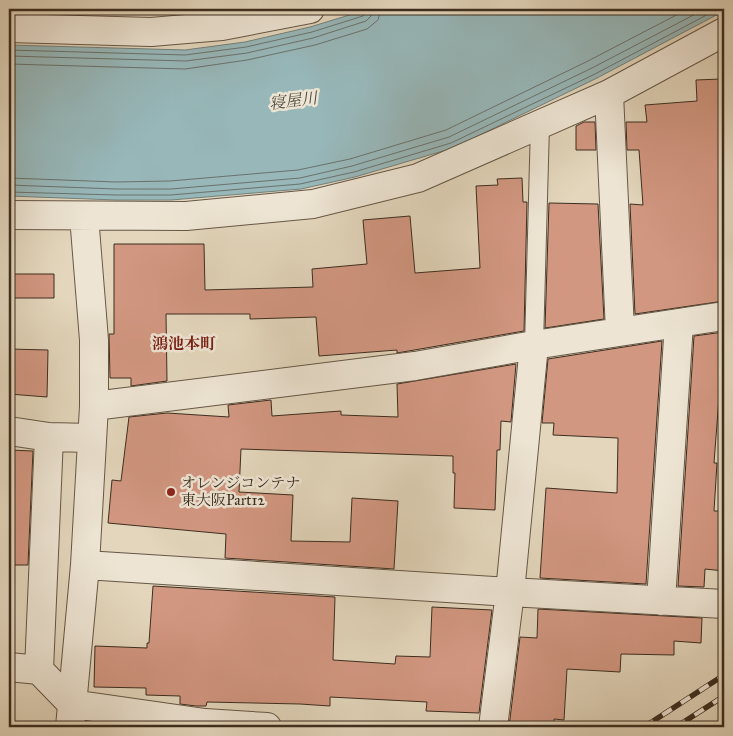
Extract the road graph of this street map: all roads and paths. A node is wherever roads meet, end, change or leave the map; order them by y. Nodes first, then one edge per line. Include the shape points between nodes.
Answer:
1 (310, 9) edge
2 (9, 28) edge
3 (724, 32) edge
4 (608, 94) junction
5 (540, 125) junction
6 (9, 215) edge
7 (84, 216) junction
8 (724, 316) edge
9 (679, 322) junction
10 (620, 331) junction
11 (534, 345) junction
12 (94, 406) junction
13 (9, 431) edge
14 (50, 437) junction
15 (91, 438) junction
16 (84, 565) junction
17 (510, 592) junction
18 (661, 601) junction
19 (724, 604) edge
20 (9, 668) edge
21 (39, 670) junction
22 (71, 716) edge
23 (267, 727) edge
24 (494, 727) edge

1 - 2 street via 222,26 151,32
3 - 4 street
4 - 5 street
4 - 10 street
5 - 7 street via 418,178 313,204 186,216
5 - 11 lane
6 - 7 street
7 - 12 street via 94,340
8 - 9 street
9 - 10 street
9 - 18 street
10 - 11 street
11 - 12 street via 415,366
11 - 17 street
12 - 15 street
13 - 14 street
14 - 15 street
14 - 21 street
15 - 16 street
16 - 17 street
16 - 22 street
17 - 18 street
17 - 24 street
18 - 19 street
20 - 21 street
21 - 22 street
22 - 23 street

